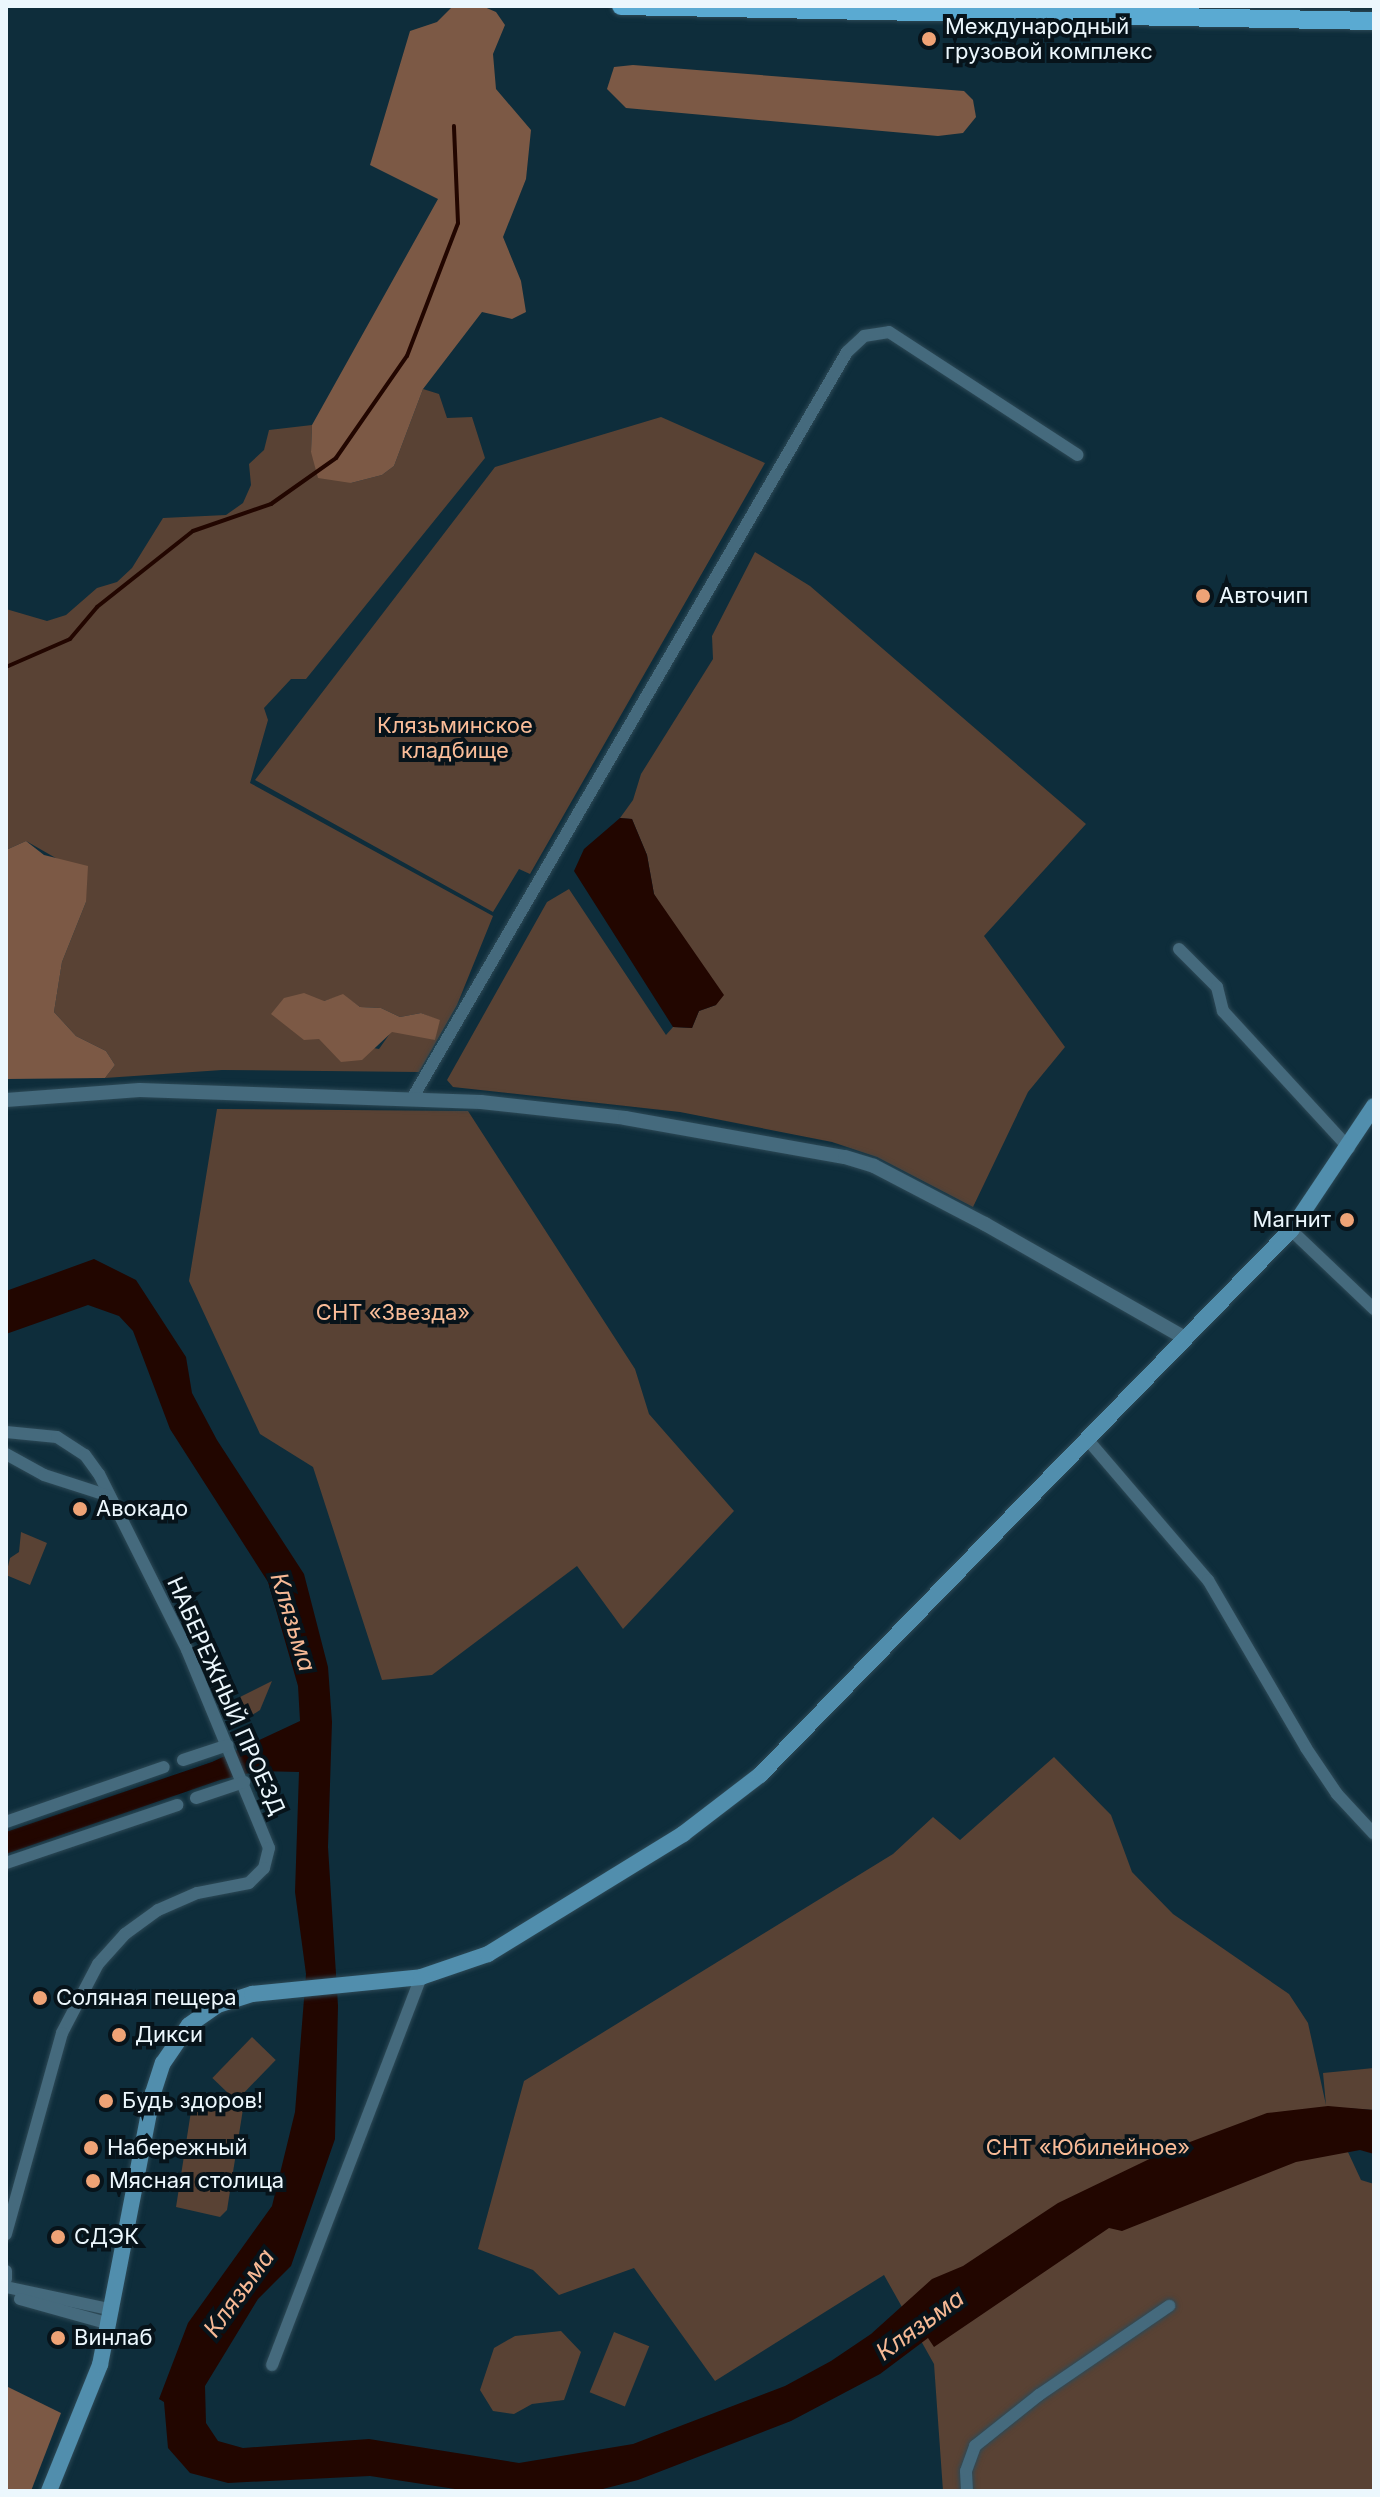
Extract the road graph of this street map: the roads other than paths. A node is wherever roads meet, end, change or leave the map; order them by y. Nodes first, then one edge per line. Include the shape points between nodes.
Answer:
1 (621, 6) edge
2 (1374, 21) edge
3 (1078, 455) dead end
4 (1179, 949) dead end
5 (413, 1097) junction
6 (6, 1100) edge
7 (1374, 1106) edge
8 (1349, 1148) junction
9 (1291, 1230) junction
10 (1374, 1309) edge
11 (1185, 1338) junction
12 (6, 1432) edge
13 (1087, 1439) junction
14 (6, 1454) edge
15 (109, 1496) junction
16 (229, 1746) junction
17 (183, 1760) dead end
18 (164, 1767) dead end
19 (243, 1780) junction
20 (196, 1798) dead end
21 (177, 1805) dead end
22 (6, 1822) edge
23 (1374, 1834) edge
24 (6, 1863) edge
25 (421, 1977) junction
26 (6, 2234) edge
27 (6, 2271) edge
28 (6, 2279) edge
29 (6, 2287) edge
30 (6, 2294) edge
31 (1169, 2306) dead end
32 (112, 2317) junction
33 (272, 2365) dead end
34 (49, 2491) edge
35 (967, 2491) edge

1 - 2 main road
3 - 5 street via 899,337 875,331 847,352
4 - 8 street via 1217,987 1223,1011
5 - 6 street via 140,1090
5 - 11 street via 625,1118 845,1157 985,1224
7 - 8 main road
8 - 9 main road
9 - 10 street
9 - 11 main road
11 - 13 main road
12 - 15 street, НАБЕРЕЖНЫЙ ПРОЕЗД via 39,1432 73,1445 99,1474
13 - 23 street via 1208,1580 1306,1748 1337,1794
13 - 25 main road via 760,1775 683,1834 529,1931 488,1954
14 - 15 street via 44,1475
15 - 16 street, НАБЕРЕЖНЫЙ ПРОЕЗД
16 - 17 street
16 - 19 street, НАБЕРЕЖНЫЙ ПРОЕЗД
18 - 22 street
19 - 20 street
19 - 26 street, НАБЕРЕЖНЫЙ ПРОЕЗД via 267,1836 264,1868 240,1887 197,1893 158,1910 101,1960 62,2033
21 - 24 street
25 - 32 main road via 276,1990 234,1999 203,2014 177,2037 163,2063 140,2145
25 - 33 street
27 - 28 street
29 - 32 street
30 - 32 street
31 - 35 street via 975,2446 966,2471
32 - 34 main road via 100,2365

